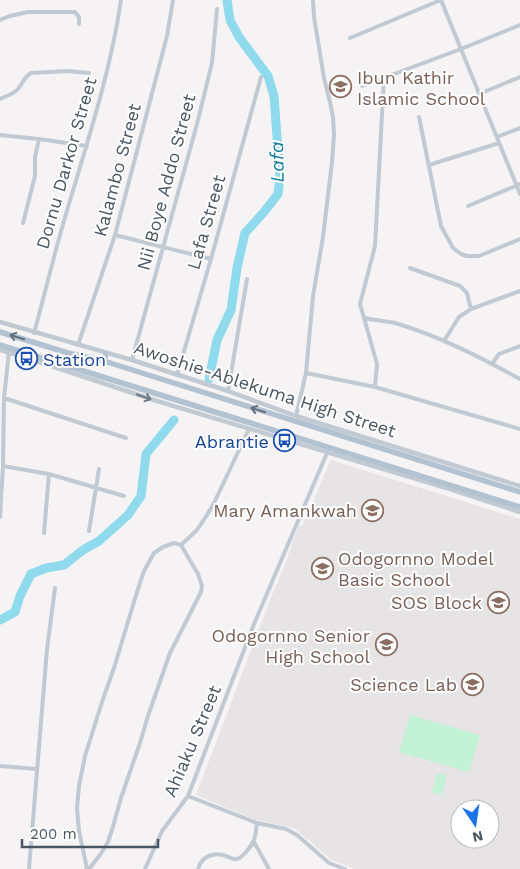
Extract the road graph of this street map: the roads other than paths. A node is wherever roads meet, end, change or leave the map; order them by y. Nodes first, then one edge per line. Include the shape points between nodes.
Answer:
1 (121, 0) edge
2 (173, 0) edge
3 (313, 0) edge
4 (441, 0) edge
5 (217, 9) dead end
6 (0, 20) edge
7 (79, 24) dead end
8 (520, 25) edge
9 (350, 38) dead end
10 (461, 49) junction
11 (89, 73) dead end
12 (520, 76) edge
13 (261, 77) dead end
14 (384, 77) junction
15 (362, 86) dead end
16 (479, 94) junction
17 (0, 99) edge
18 (419, 117) dead end
19 (520, 128) edge
20 (0, 135) edge
21 (497, 137) junction
22 (39, 139) junction
23 (499, 143) junction
24 (87, 146) junction
25 (429, 165) junction
26 (518, 185) edge
27 (520, 194) edge
28 (468, 206) dead end
29 (23, 223) dead end
30 (115, 235) junction
31 (520, 239) edge
32 (163, 248) junction
33 (211, 259) junction
34 (410, 268) dead end
35 (247, 279) dead end
36 (520, 291) edge
37 (471, 309) junction
38 (364, 318) junction
39 (0, 322) edge
40 (0, 332) edge
41 (34, 333) junction
42 (444, 341) junction
43 (0, 345) edge
44 (78, 345) junction
45 (520, 346) edge
46 (0, 350) edge
47 (9, 352) junction
48 (106, 354) junction
49 (132, 360) junction
50 (104, 361) junction
51 (492, 364) junction
52 (306, 373) junction
53 (177, 375) junction
54 (92, 377) junction
55 (520, 379) edge
56 (375, 387) junction
57 (228, 391) junction
58 (4, 398) junction
59 (296, 416) junction
60 (250, 428) junction
61 (520, 429) edge
62 (126, 438) dead end
63 (327, 453) junction
64 (3, 466) junction
65 (99, 469) dead end
66 (49, 474) junction
67 (473, 474) junction
68 (520, 486) edge
69 (96, 488) junction
70 (520, 492) edge
71 (124, 496) dead end
72 (503, 504) junction
73 (520, 507) edge
74 (520, 512) edge
75 (0, 516) edge
76 (89, 530) dead end
77 (44, 533) dead end
78 (181, 546) junction
79 (55, 588) dead end
80 (0, 766) edge
81 (37, 769) junction
82 (188, 796) junction
83 (258, 823) junction
84 (254, 842) junction
85 (329, 863) junction
86 (29, 869) edge
87 (88, 869) edge
88 (145, 869) edge
89 (198, 869) edge
90 (269, 869) edge
91 (331, 869) edge
92 (344, 869) edge

1 - 24 street, Dornu Darkor Street via 115,38
2 - 30 street, Kalambo Street via 165,44
3 - 52 street via 334,134
4 - 9 street
4 - 10 street
5 - 32 street, Nii Boye Addo Street via 212,63
6 - 7 street via 28,12 75,12
8 - 10 street
10 - 14 street
10 - 16 street
11 - 17 street via 31,74 15,92
12 - 16 street
13 - 33 street, Lafa Street
14 - 15 street
14 - 38 street via 375,246 360,304
16 - 21 street
18 - 25 street
19 - 21 street
20 - 22 street
21 - 23 street
22 - 24 street
22 - 29 street via 35,176
23 - 25 street
23 - 26 street
24 - 41 street, Dornu Darkor Street
25 - 31 street via 441,226 453,248 467,256 479,256
26 - 27 street
26 - 28 street
30 - 32 street
30 - 44 street, Kalambo Street
32 - 33 street
32 - 49 street, Nii Boye Addo Street
33 - 53 street, Lafa Street
34 - 37 street via 460,286 467,293
35 - 57 street
36 - 37 street
37 - 42 street via 459,317
38 - 42 street via 394,323
38 - 56 street via 377,364
39 - 41 street, Awoshie-Ablekuma High Street
50 -> 40 main road, Awoshie-Ablekuma High Street
41 - 44 street, Awoshie-Ablekuma High Street
42 - 51 street
43 - 54 main road, Awoshie-Ablekuma High Street
44 - 48 street, Awoshie-Ablekuma High Street
45 - 51 street via 499,354
46 - 47 street, Awoshie-Ablekuma High Street
47 - 54 street, Awoshie-Ablekuma High Street
47 - 58 street
48 - 49 street, Awoshie-Ablekuma High Street
48 - 50 main road
49 - 53 street, Awoshie-Ablekuma High Street
67 -> 50 main road, Awoshie-Ablekuma High Street
51 - 55 street
52 - 56 street
52 - 59 street
53 - 57 street, Awoshie-Ablekuma High Street
54 -> 60 street, Awoshie-Ablekuma High Street via 157,401
54 - 72 main road, Awoshie-Ablekuma High Street
56 - 61 street
57 - 59 street, Awoshie-Ablekuma High Street
58 - 62 street
58 - 64 street
59 - 67 street, Awoshie-Ablekuma High Street
60 - 63 street, Awoshie-Ablekuma High Street
60 - 78 street via 207,515
63 - 72 street, Awoshie-Ablekuma High Street
63 - 82 street, Ahiaku Street via 254,624
64 - 66 street
64 - 75 street
65 - 69 street
66 - 69 street
66 - 77 street
67 - 68 street, Awoshie-Ablekuma High Street
67 - 70 main road, Awoshie-Ablekuma High Street
69 - 71 street
69 - 76 street
72 - 73 main road, Awoshie-Ablekuma High Street
72 - 74 street, Awoshie-Ablekuma High Street
78 - 87 street via 198,574 201,592 170,653 108,842
78 - 87 street via 174,543 163,548 154,553 148,563 85,756 77,808
79 - 81 street
80 - 81 street
81 - 86 street
82 - 83 street
82 - 88 street, Ahiaku Street via 162,831
83 - 84 street
83 - 85 street via 297,834
84 - 89 street via 239,858 208,856
84 - 90 street
85 - 91 street
85 - 92 street

